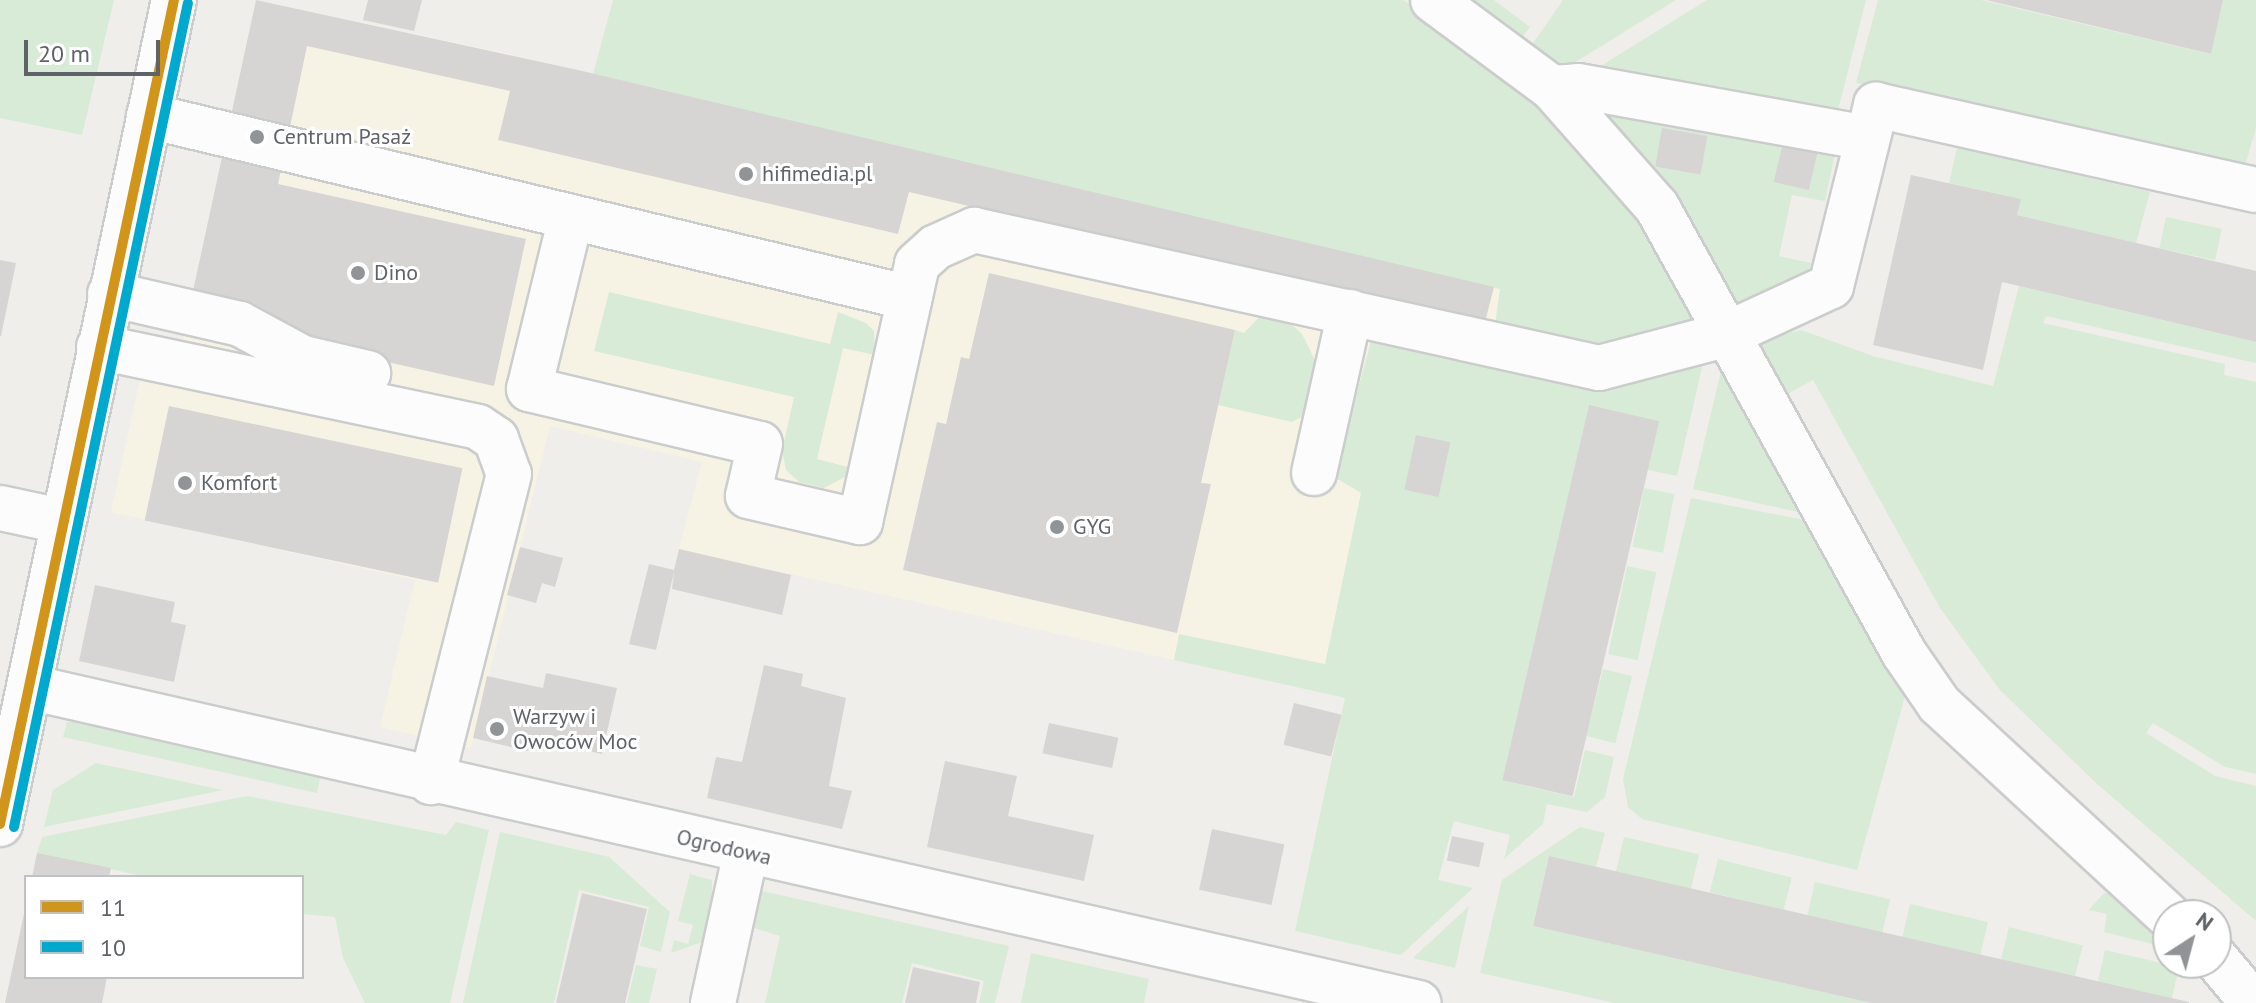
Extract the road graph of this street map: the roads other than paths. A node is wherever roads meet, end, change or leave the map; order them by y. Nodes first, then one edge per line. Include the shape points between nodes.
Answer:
1 (174, 0) edge
2 (1433, 0) edge
3 (1552, 88) junction
4 (149, 116) junction
5 (1866, 138) junction
6 (2256, 190) edge
7 (571, 217) junction
8 (110, 294) junction
9 (910, 298) junction
10 (1350, 312) junction
11 (1725, 335) junction
12 (99, 347) junction
13 (529, 389) junction
14 (1314, 473) dead end
15 (0, 508) edge
16 (61, 521) junction
17 (29, 687) junction
18 (8, 744) edge
19 (431, 782) junction
20 (0, 824) edge
21 (746, 852) junction
22 (2152, 900) edge
23 (2232, 978) edge
24 (713, 1003) edge
25 (1419, 1003) edge
26 (2253, 1003) edge

1 - 4 street
2 - 3 street
3 - 5 street via 1578,86
3 - 11 street via 1657,207
4 - 7 street
4 - 8 street
5 - 6 street via 1876,105
5 - 11 street via 1831,286
7 - 9 street
7 - 13 street
8 - 12 street
8 - 13 street via 240,324 303,358 492,402
9 - 10 street via 917,264 936,247 974,230
9 - 13 street via 860,522 748,496 760,444
10 - 11 street via 1599,368
10 - 14 street
11 - 22 street via 1904,653 1939,704
12 - 16 street
12 - 19 street via 478,427 496,439 509,474
15 - 16 street
16 - 17 street
17 - 18 street
17 - 19 street, Ogrodowa
18 - 20 street
19 - 21 street, Ogrodowa
21 - 24 street
21 - 25 street, Ogrodowa
23 - 26 street

